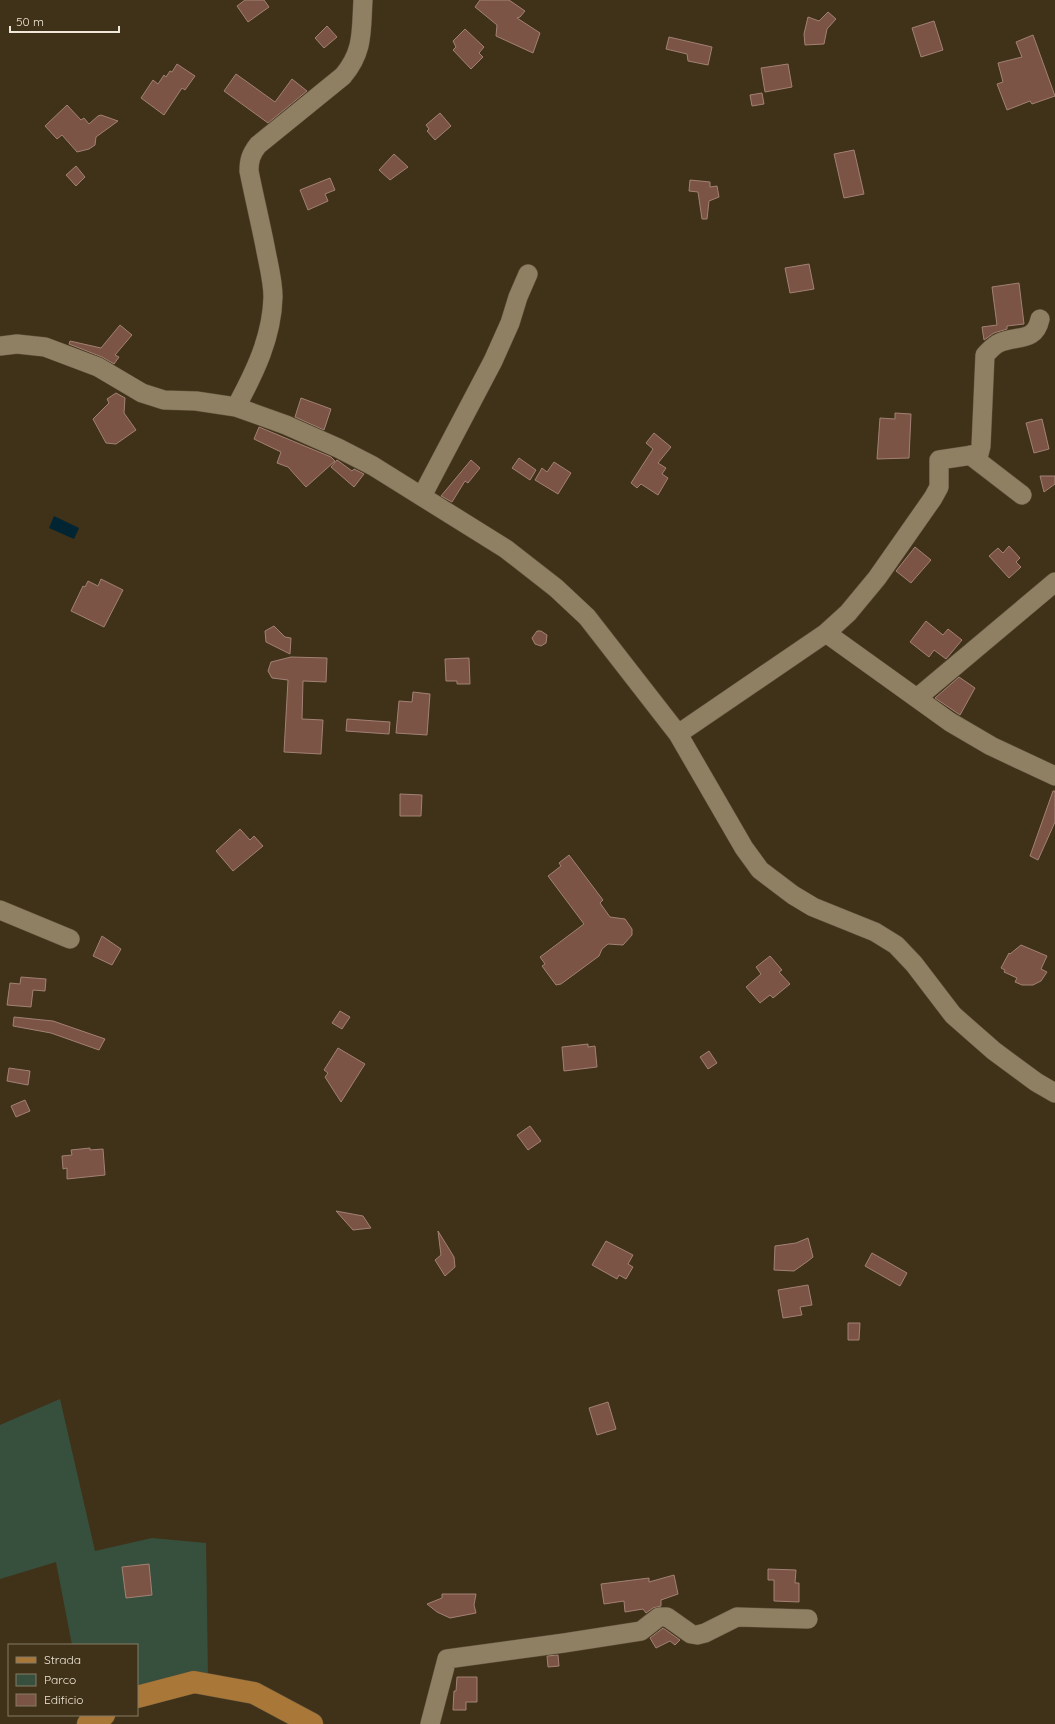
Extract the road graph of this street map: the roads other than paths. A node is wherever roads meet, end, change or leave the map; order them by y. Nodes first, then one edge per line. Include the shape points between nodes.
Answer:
1 (363, 0) edge
2 (528, 274) dead end
3 (1040, 320) dead end
4 (0, 346) edge
5 (236, 407) junction
6 (970, 455) junction
7 (1022, 495) dead end
8 (422, 496) junction
9 (1055, 582) edge
10 (826, 633) junction
11 (917, 698) junction
12 (678, 734) junction
13 (1055, 776) edge
14 (0, 910) edge
15 (70, 939) dead end
16 (1055, 1092) edge
17 (808, 1619) dead end
18 (138, 1697) edge
19 (102, 1716) edge
20 (88, 1724) edge
21 (312, 1724) edge
22 (430, 1724) edge

1 - 5 street via 360,46 351,66 343,76 258,145 249,161 271,278 272,297 264,348 256,371
2 - 8 street via 493,361
3 - 6 street via 1038,328 1029,336 998,343 985,355 981,446 979,454
4 - 5 street via 17,344 52,350 98,367 142,393 164,400 196,401
5 - 8 street via 338,448
6 - 7 street
6 - 10 street via 938,460 940,487 933,498 877,578 848,613
8 - 12 street via 506,549 556,588 587,617
9 - 11 street
10 - 11 street
10 - 12 street
11 - 13 street via 950,722 991,746
12 - 16 street via 744,848 760,870 813,907 875,932 896,945 953,1015 994,1051 1036,1082
14 - 15 street
17 - 22 street via 737,1616 697,1635 690,1634 667,1617 658,1618 641,1631 447,1659
18 - 21 main road via 194,1682 254,1693
19 - 20 main road

